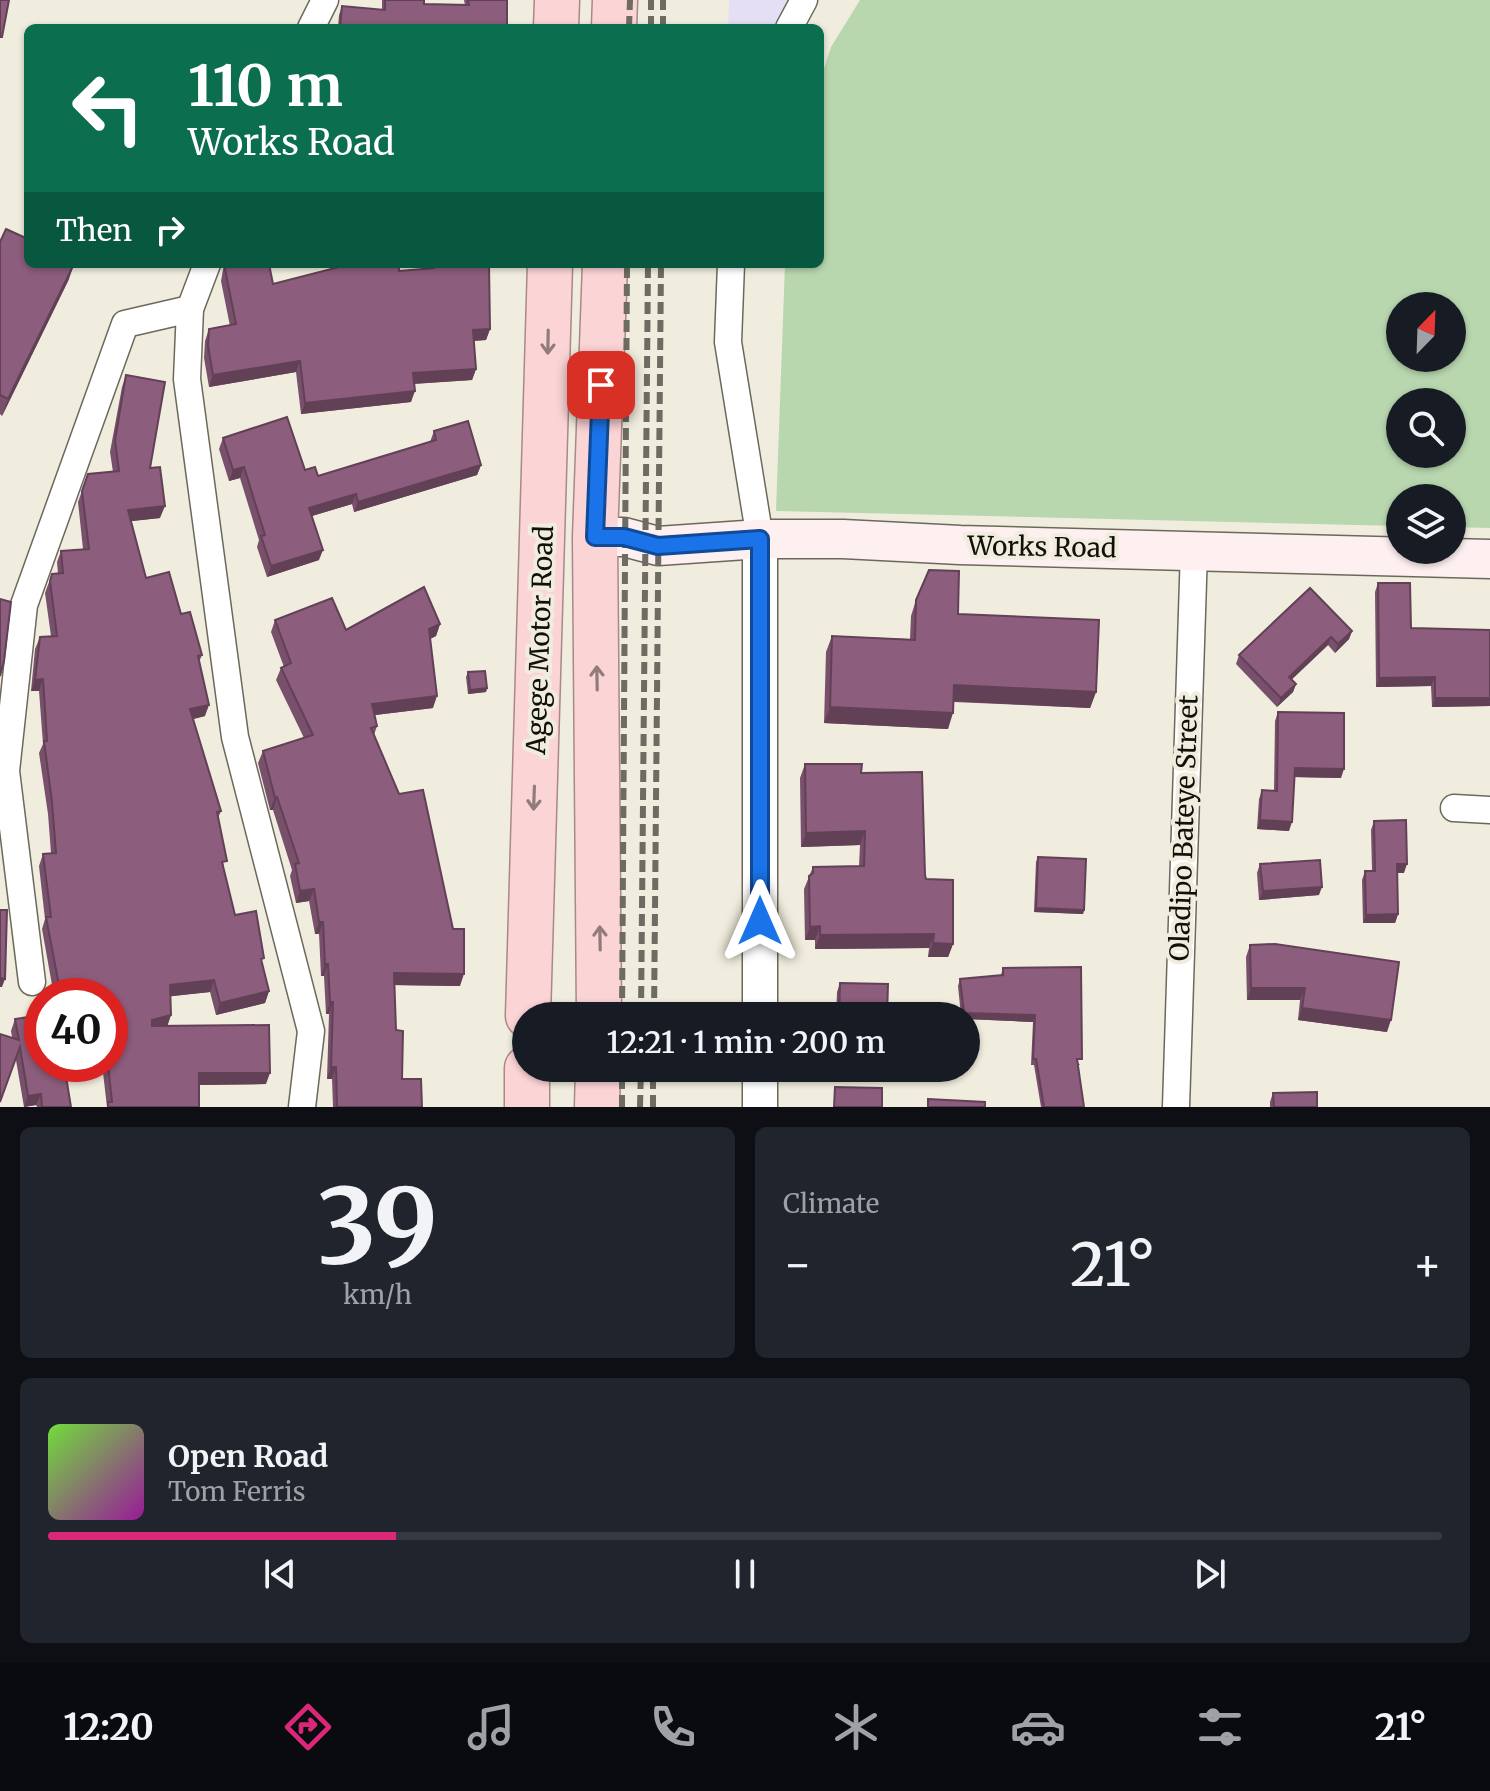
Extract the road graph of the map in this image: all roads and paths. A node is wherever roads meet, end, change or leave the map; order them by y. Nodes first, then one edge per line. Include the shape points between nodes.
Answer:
1 (325, 0) edge
2 (557, 0) edge
3 (615, 0) edge
4 (804, 0) edge
5 (313, 24) edge
6 (556, 24) edge
7 (614, 24) edge
8 (791, 24) edge
9 (205, 268) edge
10 (550, 268) edge
11 (605, 268) edge
12 (731, 268) edge
13 (190, 309) junction
14 (595, 537) junction
15 (760, 539) junction
16 (1194, 550) junction
17 (1490, 559) edge
18 (1454, 808) dead end
19 (1490, 810) edge
20 (32, 978) edge
21 (528, 1002) edge
22 (599, 1002) edge
23 (760, 1002) edge
24 (527, 1082) edge
25 (598, 1082) edge
26 (760, 1082) edge
27 (302, 1107) edge
28 (527, 1107) edge
29 (597, 1107) edge
30 (760, 1107) edge
31 (1176, 1107) edge

1 - 5 street
2 - 6 highway
3 - 7 highway
4 - 8 street
9 - 13 street
10 -> 21 highway, Agege Motor Road
11 - 14 highway, Agege Motor Road
12 - 15 street via 728,342
13 - 20 street via 125,324 24,605 6,771
13 - 27 street via 187,379 235,737 311,1031
14 - 15 main road, Works Road via 624,537 658,546
22 -> 14 highway, Agege Motor Road
15 - 16 main road, Works Road
15 - 23 street
16 - 17 main road, Works Road
16 - 31 street, Oladipo Bateye Street
18 - 19 street
24 - 28 highway
25 - 29 highway
26 - 30 street

